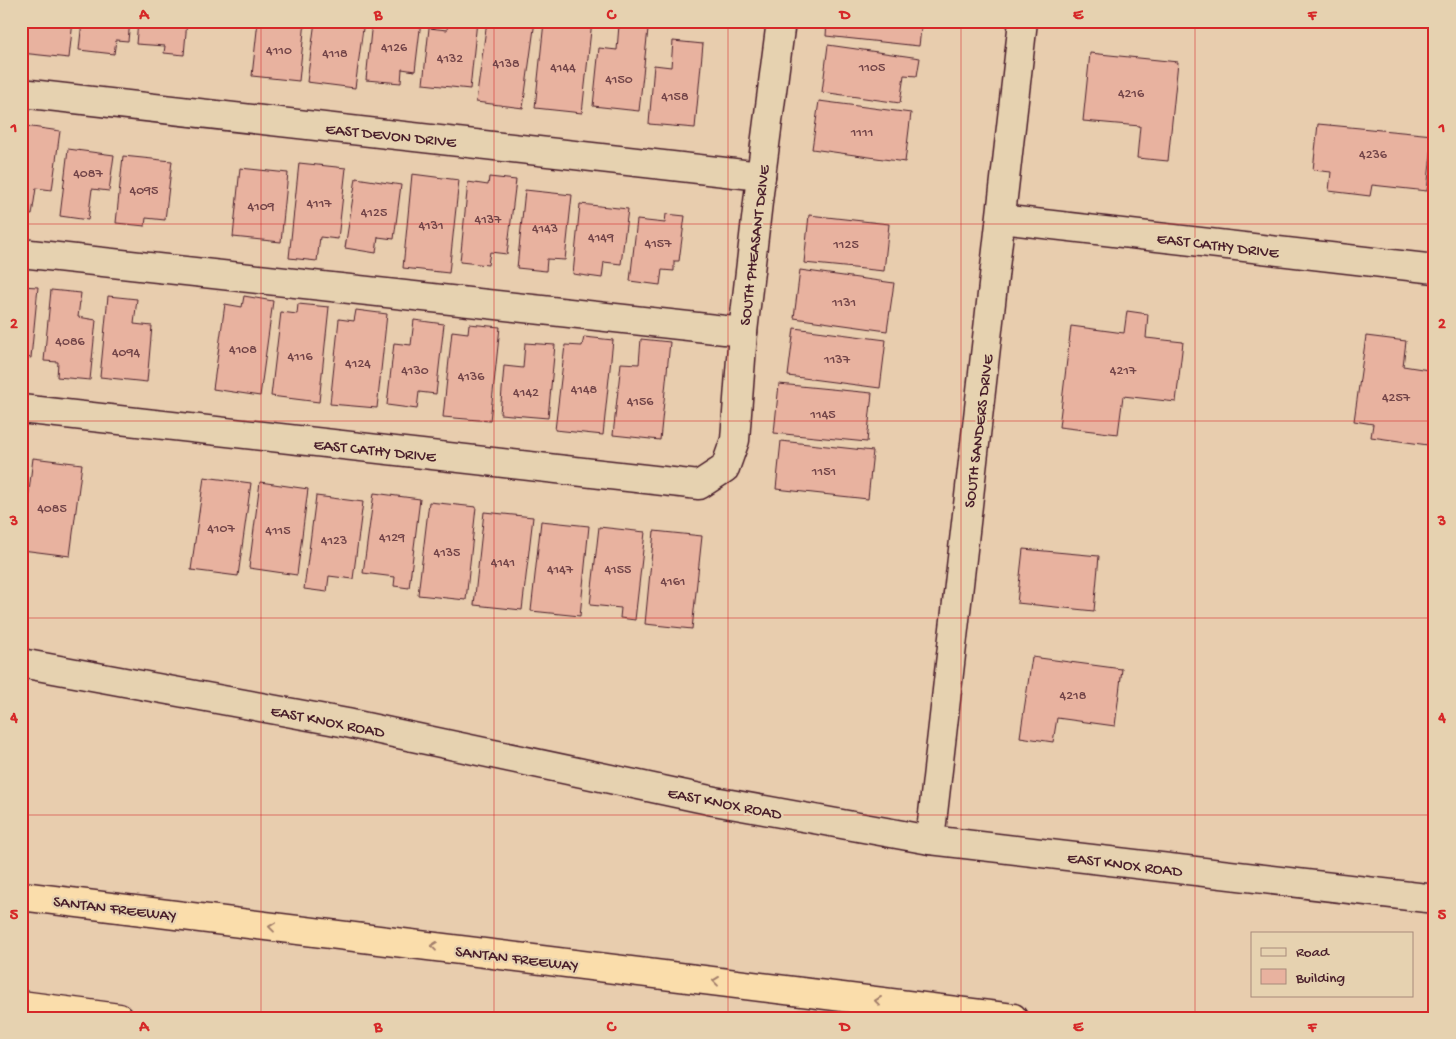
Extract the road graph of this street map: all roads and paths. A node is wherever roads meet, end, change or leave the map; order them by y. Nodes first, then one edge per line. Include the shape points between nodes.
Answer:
1 (781, 21) edge
2 (1023, 21) edge
3 (21, 93) edge
4 (761, 176) junction
5 (1001, 219) junction
6 (21, 253) edge
7 (1435, 269) edge
8 (743, 332) junction
9 (21, 409) edge
10 (724, 468) joint
11 (21, 663) edge
12 (930, 840) junction
13 (21, 896) edge
14 (1435, 899) edge
15 (21, 1005) edge
16 (119, 1018) edge
17 (1013, 1018) edge

1 - 4 street, SOUTH PHEASANT DRIVE
2 - 5 street, SOUTH SANDERS DRIVE
3 - 4 street, EAST DEVON DRIVE
4 - 8 street, SOUTH PHEASANT DRIVE
5 - 7 street, EAST CATHY DRIVE
5 - 12 street, SOUTH SANDERS DRIVE
6 - 8 street
8 - 10 street, SOUTH PHEASANT DRIVE via 734,440
9 - 10 street, EAST CATHY DRIVE via 699,485
11 - 12 street, EAST KNOX ROAD via 347,723 714,801
12 - 14 street, EAST KNOX ROAD
17 -> 13 highway, SANTAN FREEWAY
15 - 16 highway

